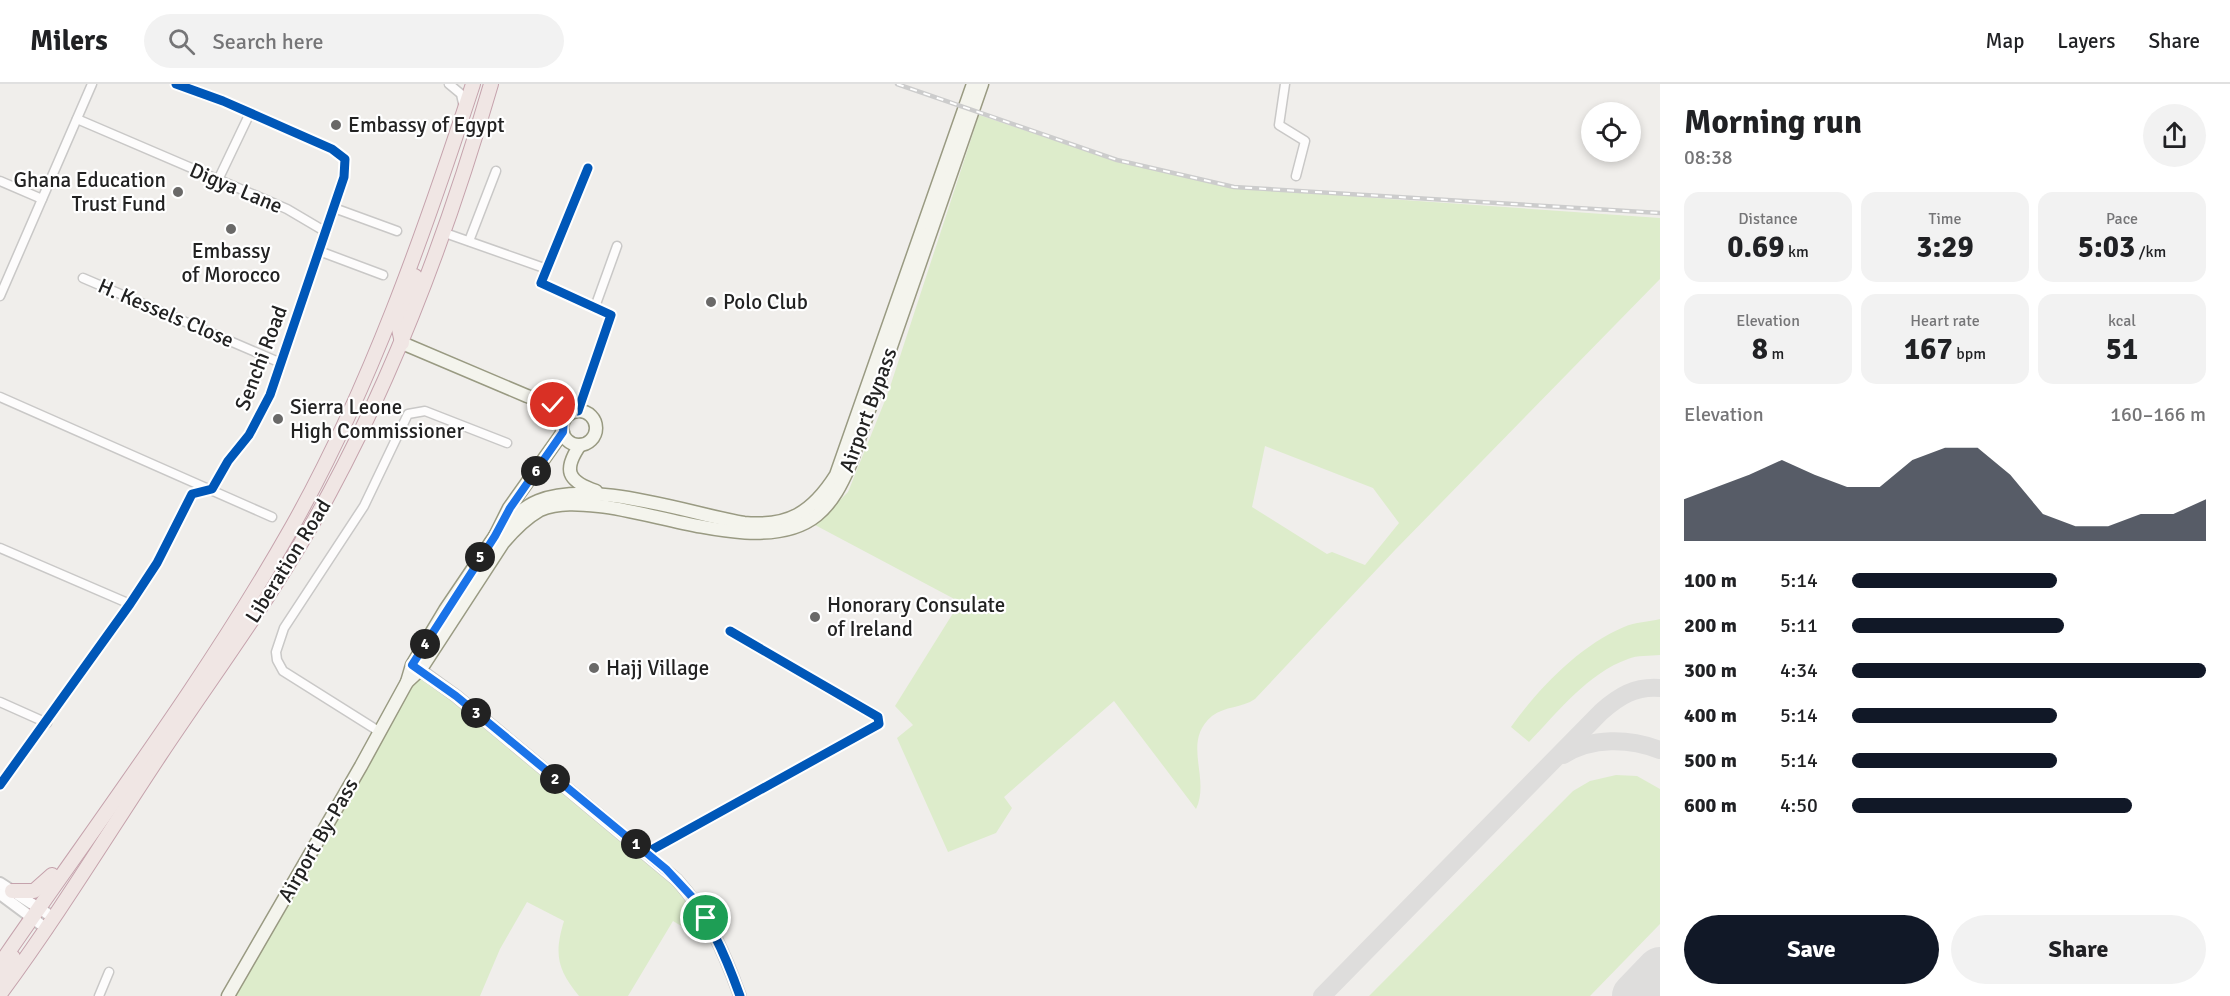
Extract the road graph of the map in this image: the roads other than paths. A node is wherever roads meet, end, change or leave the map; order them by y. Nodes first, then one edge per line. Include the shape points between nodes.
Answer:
1 (92, 84) edge
2 (176, 84) edge
3 (449, 84) edge
4 (473, 84) edge
5 (491, 84) edge
6 (973, 84) edge
7 (982, 84) edge
8 (1285, 84) edge
9 (465, 111) junction
10 (250, 113) junction
11 (78, 119) junction
12 (588, 168) dead end
13 (496, 171) dead end
14 (1296, 176) dead end
15 (218, 180) junction
16 (0, 181) edge
17 (42, 199) junction
18 (334, 208) junction
19 (397, 231) dead end
20 (326, 232) junction
21 (445, 233) junction
22 (469, 241) junction
23 (417, 244) junction
24 (617, 246) dead end
25 (319, 251) junction
26 (548, 269) junction
27 (383, 275) dead end
28 (83, 278) dead end
29 (0, 296) edge
30 (595, 307) junction
31 (402, 344) junction
32 (281, 363) junction
33 (526, 396) junction
34 (0, 397) edge
35 (575, 411) junction
36 (563, 428) junction
37 (507, 443) dead end
38 (580, 445) junction
39 (212, 489) junction
40 (605, 494) junction
41 (272, 517) dead end
42 (499, 540) junction
43 (0, 548) edge
44 (130, 603) junction
45 (730, 632) dead end
46 (417, 667) junction
47 (0, 702) edge
48 (47, 723) junction
49 (380, 732) junction
50 (0, 785) edge
51 (646, 853) junction
52 (74, 856) junction
53 (0, 883) edge
54 (6, 892) edge
55 (41, 919) junction
56 (0, 964) edge
57 (109, 972) dead end
58 (0, 976) edge
59 (0, 994) edge
60 (99, 996) edge
61 (228, 996) edge
62 (740, 996) edge

1 - 11 street
2 - 10 street, Senchi Road
3 - 9 street via 461,94
4 - 9 highway, Liberation Road
5 - 21 highway, Liberation Road
6 - 40 main road, Airport Bypass via 836,476 820,498 794,517 763,525
7 - 42 main road, Airport Bypass via 850,465 819,514 796,527 756,534 607,507 564,504 531,516
8 - 14 street via 1279,125 1305,141
9 - 23 highway, Liberation Road
10 - 15 street
10 - 18 street, Senchi Road via 343,156 346,167
11 - 15 street, Digya Lane
11 - 17 street
12 - 26 street
13 - 22 street
15 - 20 street, Digya Lane via 286,209
16 - 17 street
17 - 29 street
18 - 19 street
18 - 20 street, Senchi Road
20 - 25 street, Senchi Road
21 - 22 street
21 - 31 highway, Liberation Road
22 - 26 street
23 - 31 highway via 414,277 398,327
23 - 52 highway, Liberation Road via 337,439 292,525 222,642
24 - 30 street
25 - 27 street
25 - 32 street, Senchi Road
26 - 30 street via 542,284
28 - 32 street, H. Kessels Close
30 - 35 street via 611,316
31 - 33 main road
31 - 55 highway, Liberation Road via 330,492 264,603
32 - 39 street, Senchi Road via 256,424
33 - 35 main road
33 - 36 main road
34 - 39 street
35 - 36 main road
35 - 38 main road via 592,416 596,430 587,443
36 - 38 main road via 569,441
36 - 42 main road, Airport By-Pass via 510,508
37 - 49 street via 424,411 408,414 364,506 284,628 276,652 283,671
38 - 40 main road via 570,462 572,477
39 - 41 street
39 - 44 street via 192,494 157,562
40 - 42 main road, Airport Bypass via 540,500 516,514
42 - 46 main road, Airport By-Pass
43 - 44 street
44 - 48 street
45 - 51 street via 880,720 879,723
46 - 49 main road, Airport By-Pass
46 - 51 street
47 - 48 street
48 - 50 street
49 - 61 main road, Airport By-Pass
51 - 62 street via 694,899
52 - 54 highway via 34,891
52 - 55 highway, Liberation Road
53 - 54 street
54 - 55 street
55 - 56 highway, Liberation Road
55 - 58 highway
55 - 59 highway, Liberation Road
57 - 60 street

